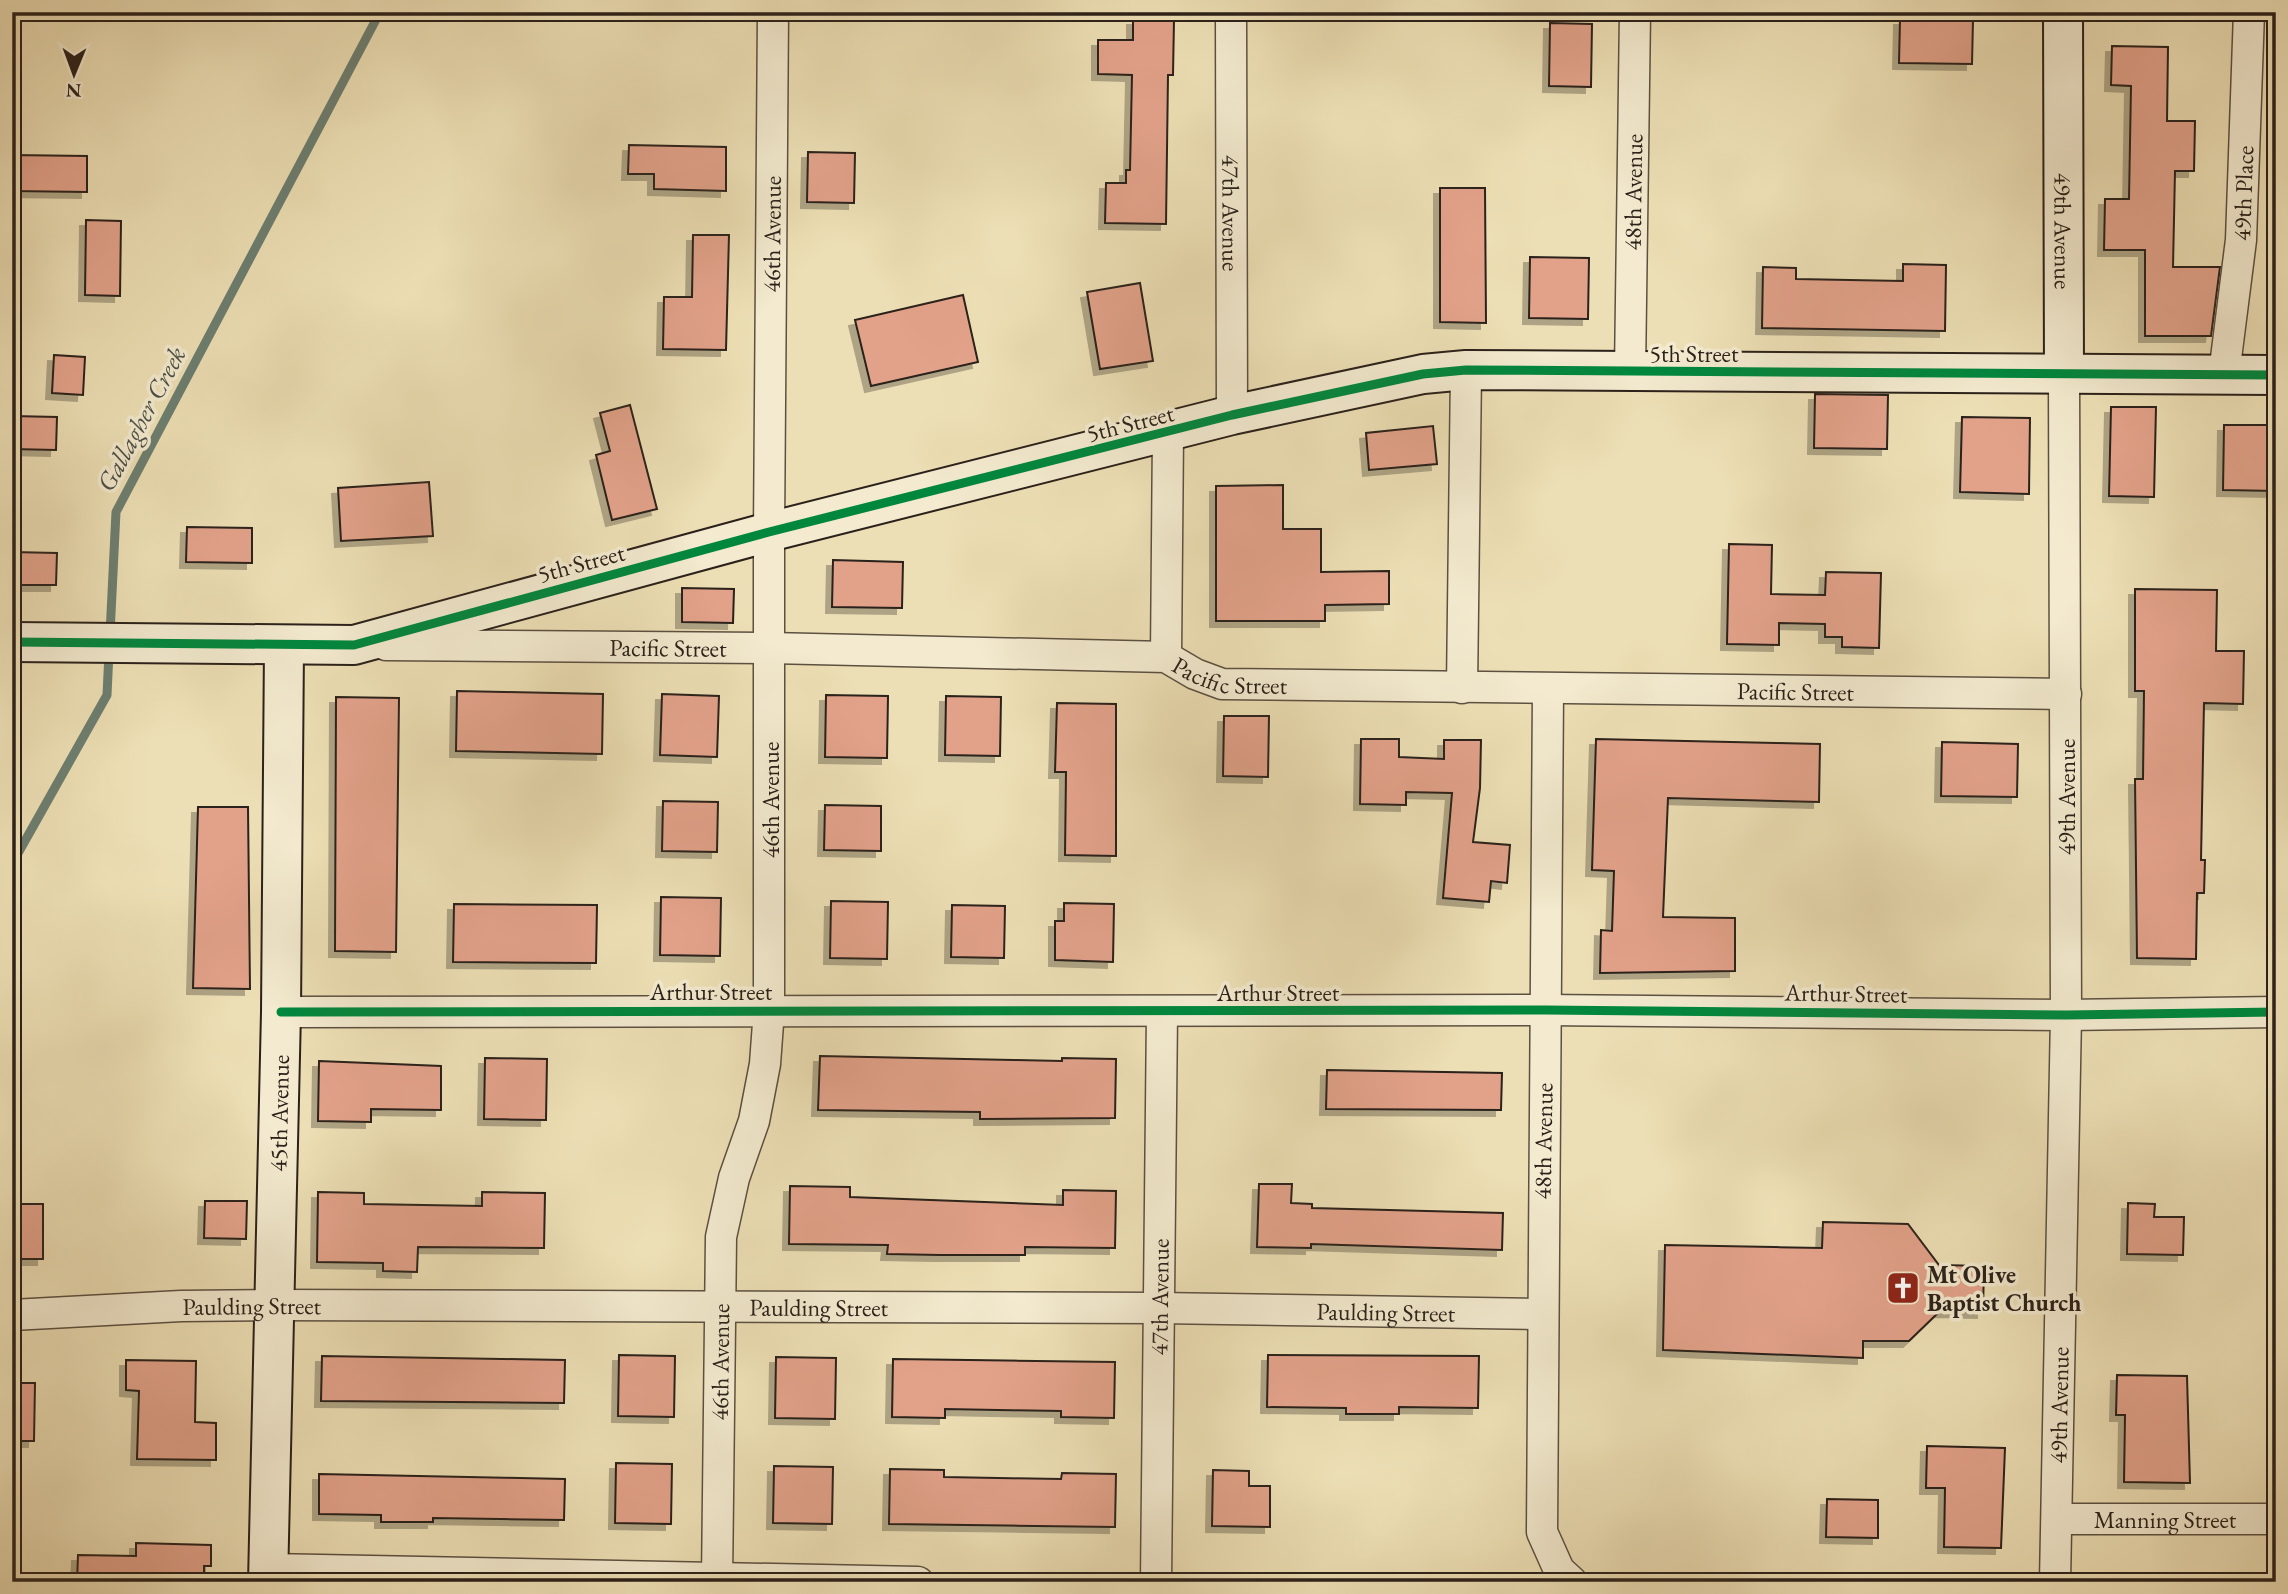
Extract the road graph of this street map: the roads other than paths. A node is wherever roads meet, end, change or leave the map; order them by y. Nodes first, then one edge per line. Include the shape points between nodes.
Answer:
1 (773, 12) edge
2 (1231, 12) edge
3 (1635, 12) edge
4 (2063, 12) edge
5 (2249, 12) edge
6 (1465, 370) junction
7 (1630, 372) junction
8 (2224, 374) junction
9 (2064, 375) junction
10 (2276, 375) edge
11 (1232, 415) junction
12 (1168, 433) junction
13 (769, 532) junction
14 (12, 642) edge
15 (354, 645) junction
16 (284, 646) junction
17 (770, 648) junction
18 (1166, 657) junction
19 (1462, 688) junction
20 (1548, 690) junction
21 (2066, 694) junction
22 (769, 1010) junction
23 (1545, 1010) junction
24 (281, 1012) junction
25 (1162, 1012) junction
26 (2276, 1012) edge
27 (2066, 1015) junction
28 (274, 1305) junction
29 (719, 1307) junction
30 (1159, 1308) junction
31 (1542, 1314) junction
32 (12, 1315) edge
33 (2057, 1519) junction
34 (2276, 1519) edge
35 (269, 1575) edge
36 (718, 1580) edge
37 (918, 1582) edge
38 (1156, 1582) edge
39 (1572, 1582) edge
40 (2055, 1582) edge

1 - 13 street, 46th Avenue
2 - 11 street, 47th Avenue
3 - 7 street, 48th Avenue
4 - 9 street, 49th Avenue
5 - 8 street, 49th Place via 2241,240
6 - 7 street, 5th Street
6 - 11 street, 5th Street via 1423,374
6 - 19 street
7 - 9 street, 5th Street
8 - 9 street, 5th Street
8 - 10 street, 5th Street
9 - 21 street, 49th Avenue
11 - 12 street, 5th Street
12 - 13 street, 5th Street
12 - 18 street
13 - 15 street, 5th Street
13 - 17 street, 46th Avenue
14 - 16 street, 5th Street
15 - 16 street, 5th Street
15 - 17 street, Pacific Street
16 - 24 street, 45th Avenue
17 - 18 street, Pacific Street
17 - 22 street, 46th Avenue
18 - 19 street, Pacific Street via 1222,684
19 - 20 street, Pacific Street
20 - 21 street, Pacific Street
20 - 23 street, 48th Avenue
21 - 27 street, 49th Avenue
22 - 24 street, Arthur Street
22 - 25 street, Arthur Street
22 - 29 street, 46th Avenue via 754,1121 734,1178 721,1237
23 - 25 street, Arthur Street
23 - 27 street, Arthur Street
23 - 31 street, 48th Avenue
24 - 28 street, 45th Avenue
25 - 30 street, 47th Avenue
26 - 27 street, Arthur Street
27 - 33 street, 49th Avenue
28 - 29 street, Paulding Street
28 - 32 street, Paulding Street
28 - 35 street, 45th Avenue
29 - 30 street, Paulding Street
29 - 36 street, 46th Avenue
30 - 31 street, Paulding Street
30 - 38 street, 47th Avenue
31 - 39 street, 48th Avenue via 1542,1532 1559,1570
33 - 34 street, Manning Street
33 - 40 street, 49th Avenue
35 - 36 street
36 - 37 street

